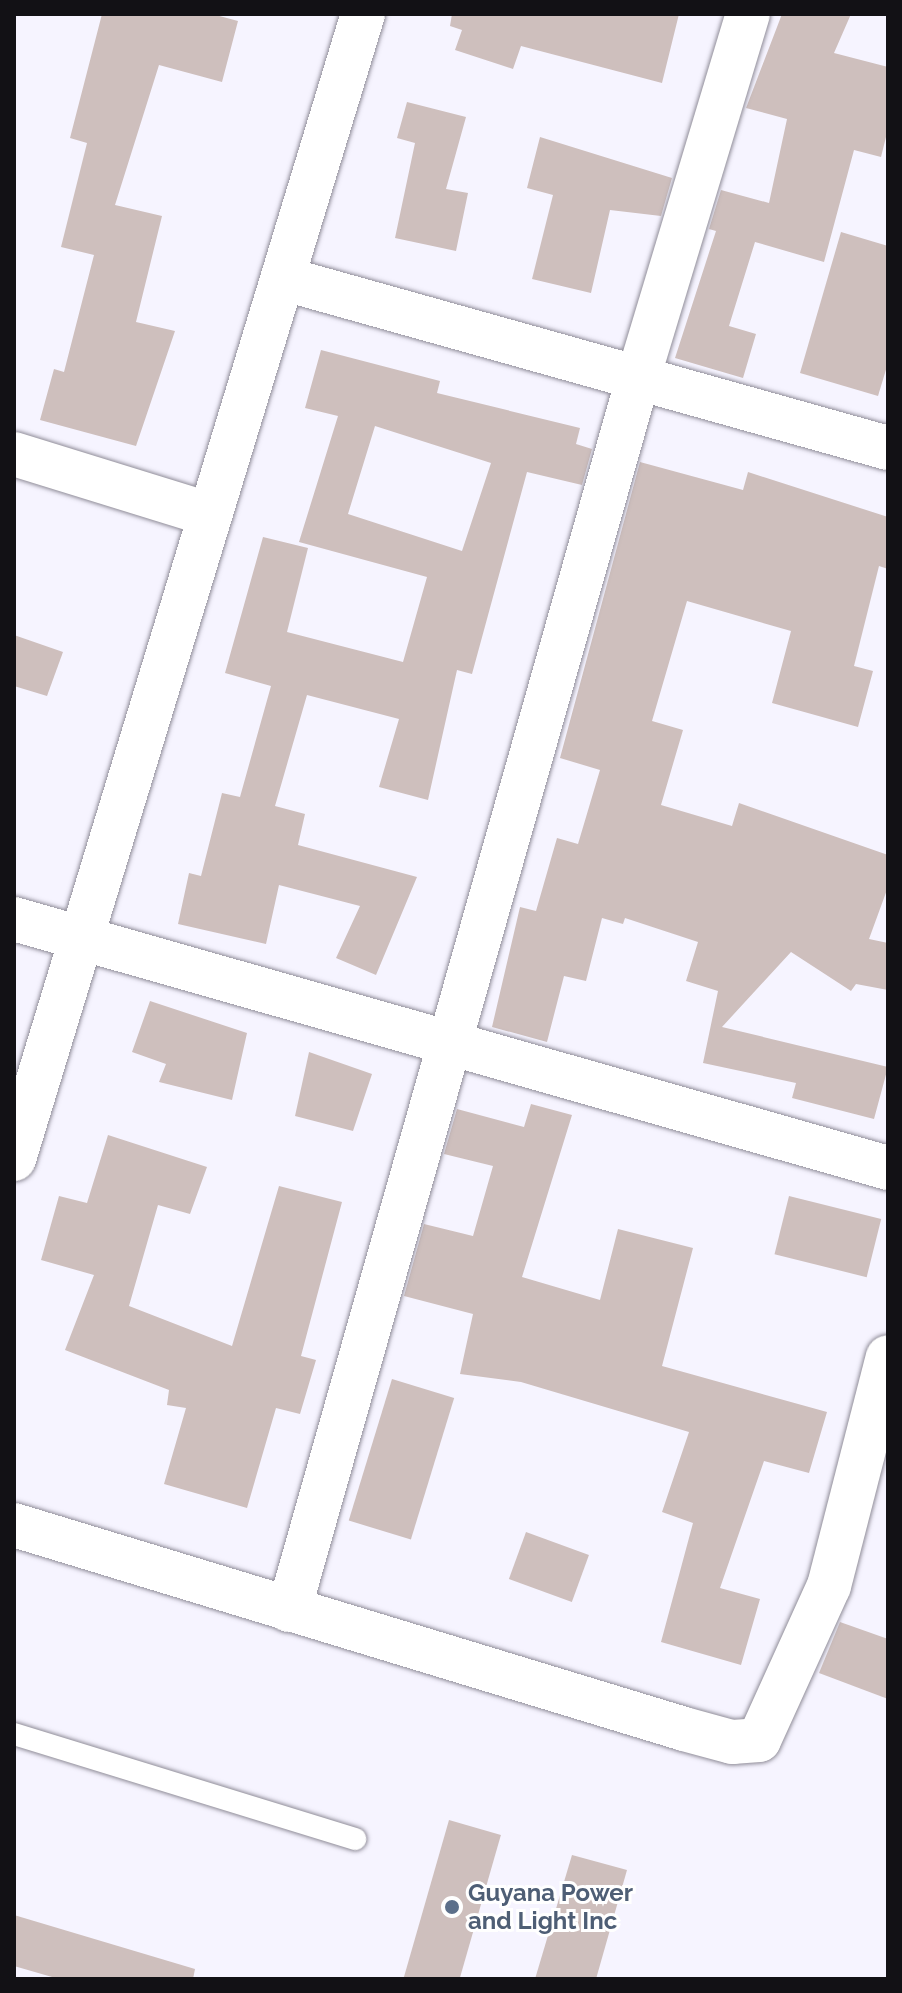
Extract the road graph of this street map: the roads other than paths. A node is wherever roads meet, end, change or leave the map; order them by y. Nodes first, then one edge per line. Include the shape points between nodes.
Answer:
1 (363, 14) edge
2 (748, 14) edge
3 (285, 279) junction
4 (638, 378) junction
5 (888, 448) edge
6 (14, 454) edge
7 (208, 514) junction
8 (14, 919) edge
9 (80, 939) junction
10 (454, 1043) junction
11 (14, 1159) edge
12 (888, 1168) edge
13 (888, 1357) edge
14 (14, 1525) edge
15 (289, 1610) junction
16 (14, 1734) edge
17 (355, 1839) dead end

1 - 3 street
2 - 4 street
3 - 4 street
3 - 7 street
4 - 5 street
4 - 10 street
6 - 7 street
7 - 9 street
8 - 9 street
9 - 10 street
9 - 11 street
10 - 12 street
10 - 15 street
13 - 15 street via 829,1586 759,1740 732,1742
14 - 15 street
16 - 17 lane

